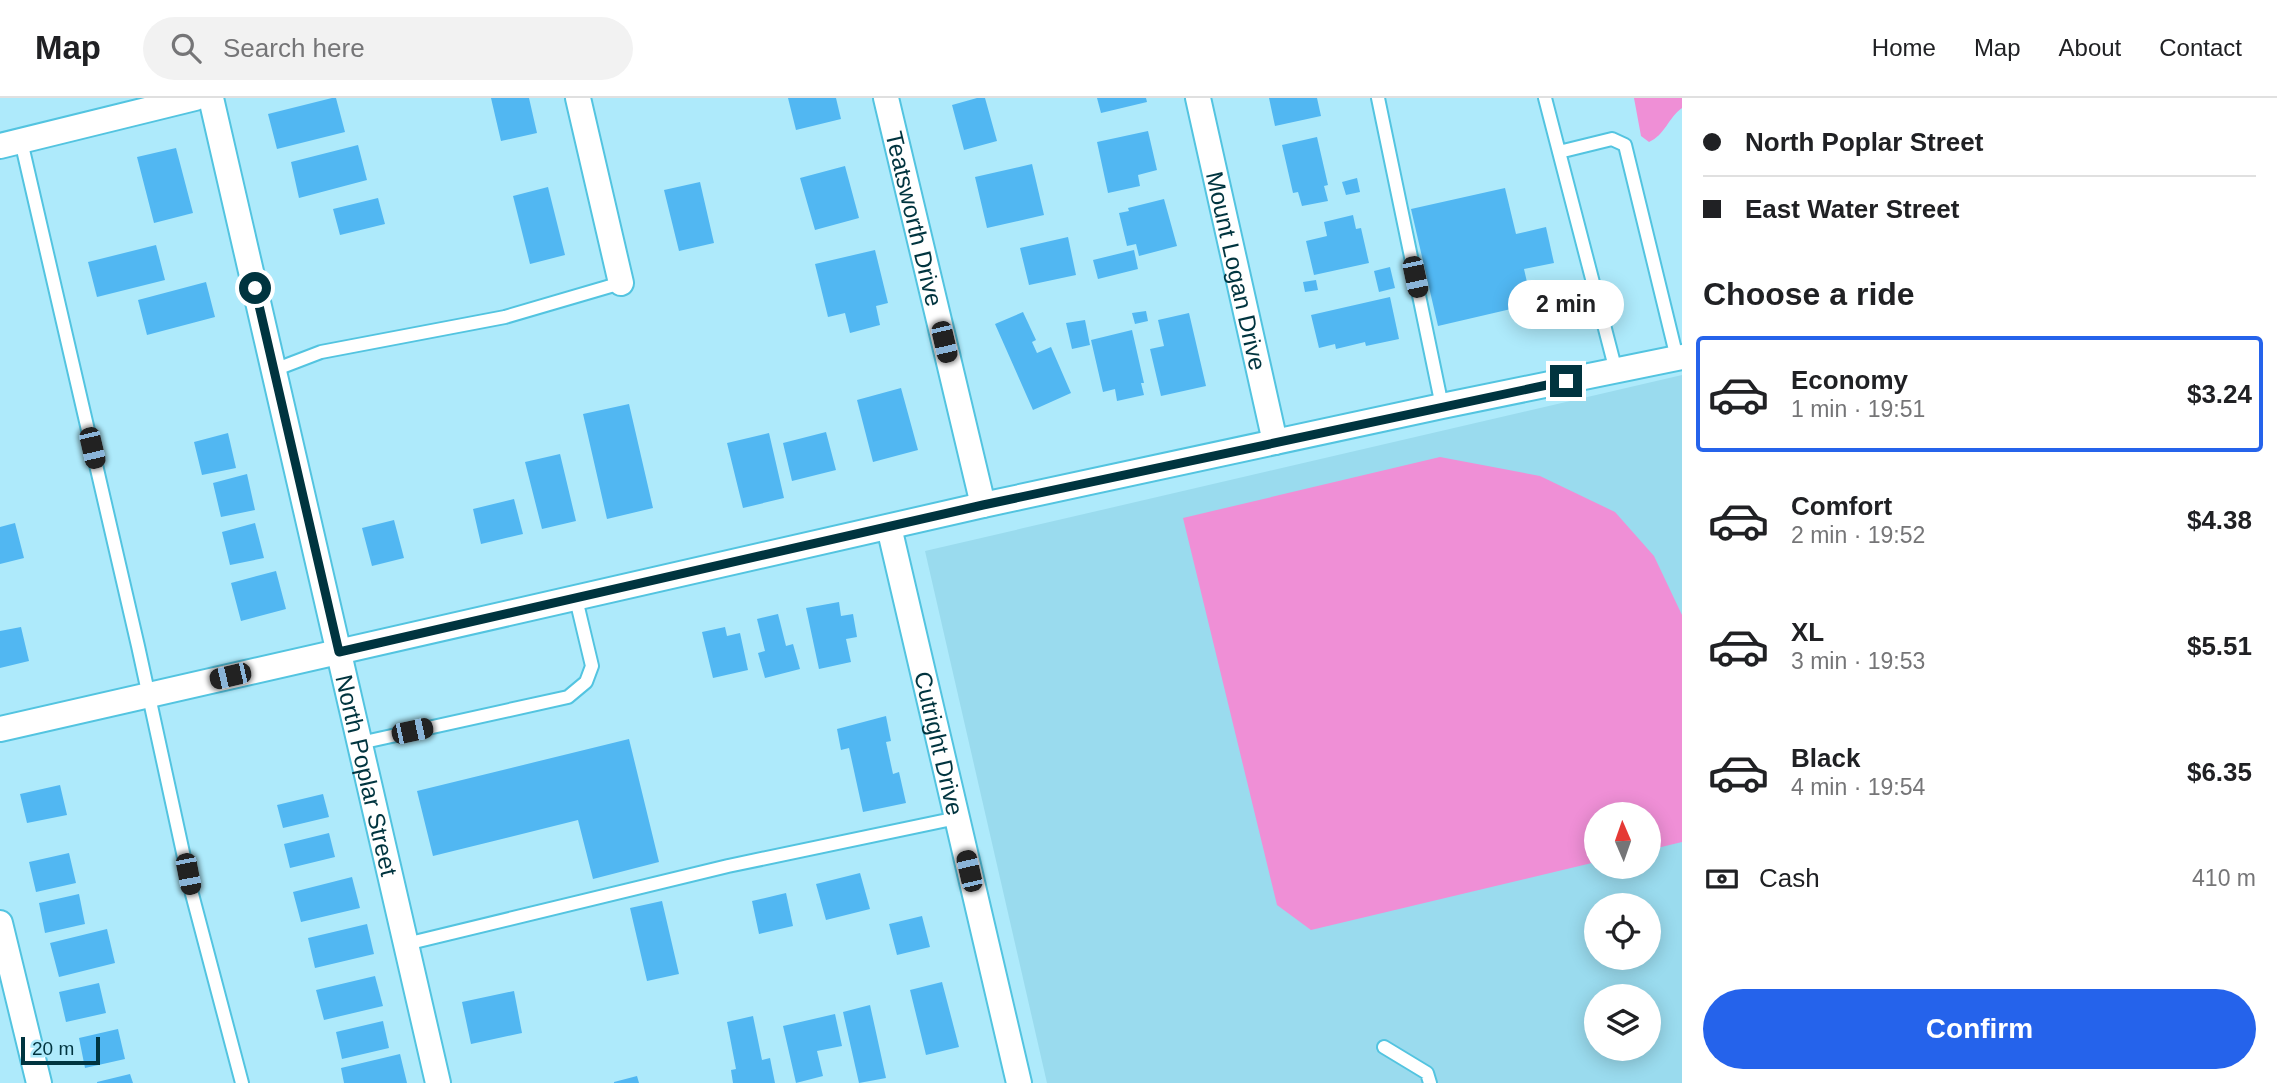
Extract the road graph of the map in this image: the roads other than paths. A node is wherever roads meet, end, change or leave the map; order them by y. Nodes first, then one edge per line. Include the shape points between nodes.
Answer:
1 (195, 98) edge
2 (211, 98) edge
3 (578, 98) edge
4 (887, 98) edge
5 (1199, 98) edge
6 (1378, 98) edge
7 (1545, 98) edge
8 (10, 144) edge
9 (1559, 152) junction
10 (621, 283) joint
11 (1679, 357) edge
12 (274, 370) junction
13 (1616, 371) junction
14 (1442, 406) junction
15 (1275, 442) junction
16 (983, 505) junction
17 (890, 527) junction
18 (576, 599) junction
19 (339, 652) junction
20 (148, 694) junction
21 (0, 729) edge
22 (360, 743) junction
23 (957, 818) junction
24 (0, 923) edge
25 (407, 944) junction
26 (1384, 1047) dead end
27 (39, 1083) edge
28 (242, 1083) edge
29 (438, 1083) edge
30 (1019, 1083) edge
31 (1430, 1083) edge

1 - 8 street
2 - 12 street, North Poplar Street
3 - 10 street
4 - 16 street, Teatsworth Drive
5 - 15 street, Mount Logan Drive
6 - 14 lane
7 - 9 lane
8 - 20 lane
9 - 11 lane via 1612,139 1625,145
9 - 13 lane
10 - 12 lane via 505,317 321,352
11 - 13 street
12 - 19 street, North Poplar Street
13 - 14 street
14 - 15 street
15 - 16 street
16 - 17 street
17 - 18 street
17 - 23 street, Cutright Drive
18 - 19 street
18 - 22 lane via 592,666 586,682 568,697
19 - 20 street
19 - 22 street, North Poplar Street
20 - 21 street
20 - 28 lane via 192,894
22 - 25 street, North Poplar Street
23 - 25 lane via 728,866
23 - 30 street, Cutright Drive
24 - 27 street
25 - 29 street, North Poplar Street
26 - 31 lane via 1427,1073

